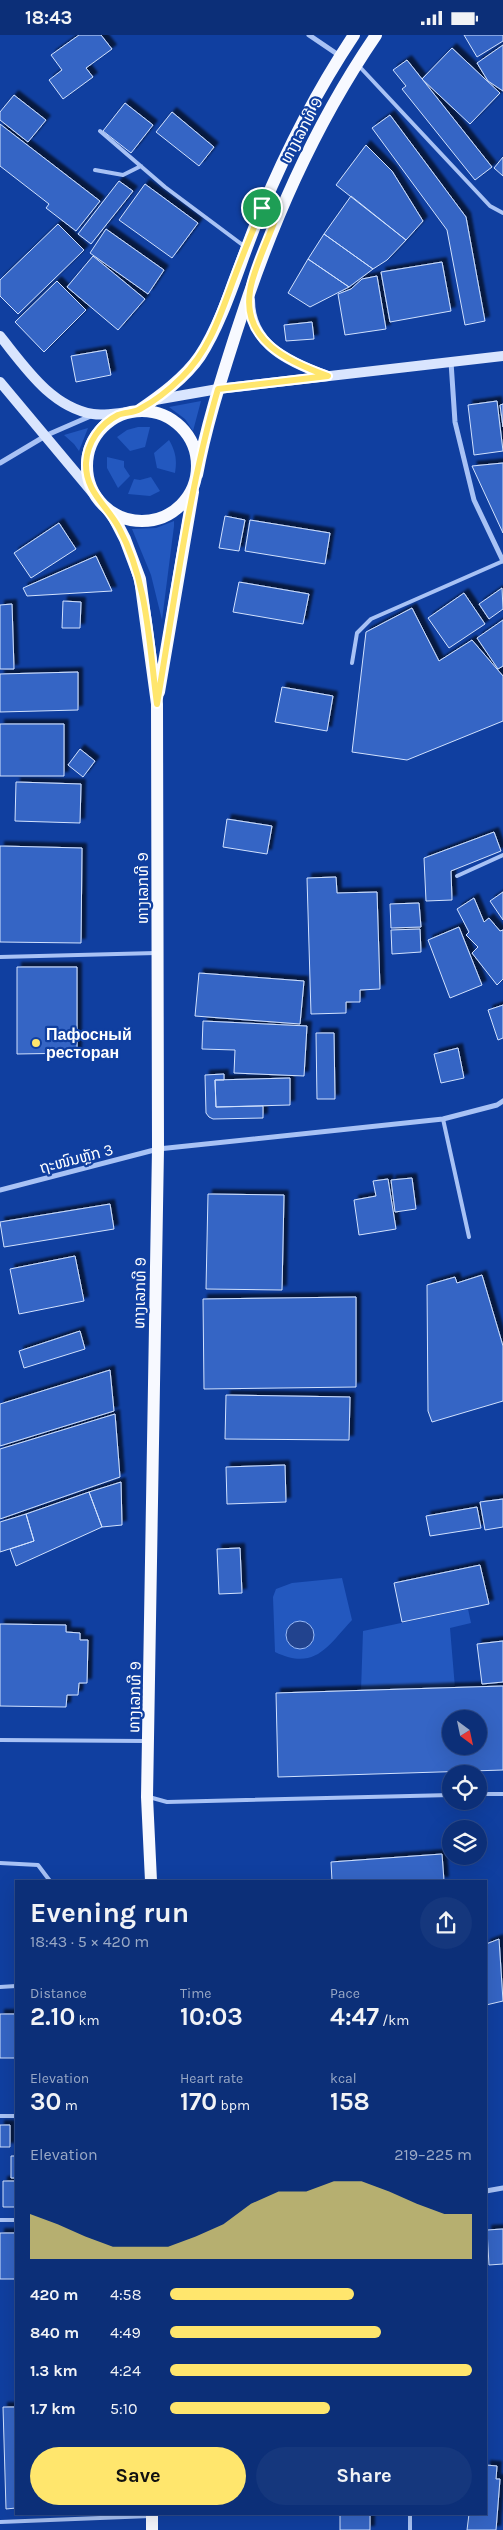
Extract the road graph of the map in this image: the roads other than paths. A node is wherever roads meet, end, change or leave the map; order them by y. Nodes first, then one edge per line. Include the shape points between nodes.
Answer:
1 (309, 35) edge
2 (354, 35) edge
3 (376, 35) edge
4 (340, 56) junction
5 (356, 63) junction
6 (100, 131) dead end
7 (141, 166) junction
8 (95, 170) dead end
9 (262, 208) junction
10 (503, 213) edge
11 (277, 215) junction
12 (246, 247) junction
13 (250, 291) junction
14 (0, 336) edge
15 (503, 356) edge
16 (451, 362) junction
17 (328, 376) junction
18 (0, 382) edge
19 (218, 389) junction
20 (155, 400) junction
21 (133, 411) junction
22 (95, 414) junction
23 (47, 435) junction
24 (0, 463) edge
25 (195, 480) junction
26 (92, 491) junction
27 (111, 512) junction
28 (503, 561) edge
29 (352, 663) dead end
30 (157, 704) junction
31 (503, 855) edge
32 (457, 875) dead end
33 (158, 953) junction
34 (0, 957) edge
35 (503, 1101) edge
36 (443, 1119) junction
37 (158, 1149) junction
38 (0, 1190) edge
39 (469, 1237) dead end
40 (0, 1740) edge
41 (149, 1741) junction
42 (487, 1794) edge
43 (503, 1794) edge
44 (442, 1795) edge
45 (147, 1797) junction
46 (0, 1863) edge
47 (49, 1880) edge
48 (151, 1880) edge
49 (15, 1986) edge
50 (0, 1987) edge
51 (0, 2117) edge
52 (15, 2117) edge
53 (503, 2189) edge
54 (487, 2191) edge
55 (0, 2220) edge
56 (15, 2220) edge
57 (152, 2515) edge
58 (410, 2515) edge
59 (0, 2522) edge
60 (152, 2530) edge
61 (410, 2530) edge

1 - 4 street
2 - 4 main road, ທາງເລກທີ 9
3 - 5 main road, ທາງເລກທີ 9
4 - 9 main road, ທາງເລກທີ 9 via 298,130
5 - 10 lane via 490,206
5 - 11 main road, ທາງເລກທີ 9 via 313,138
6 - 7 lane
7 - 8 lane via 123,175
7 - 12 lane
9 - 11 main road
9 - 12 main road, ທາງເລກທີ 9
11 - 13 main road, ທາງເລກທີ 9
12 - 20 main road, ທາງເລກທີ 9 via 200,357
13 - 17 street via 250,314 263,340 295,364
13 - 19 main road, ທາງເລກທີ 9
14 - 22 street via 35,379 58,400 78,411
15 - 16 street
16 - 17 street
16 - 28 street via 456,421 474,500
17 - 19 street
18 - 23 street
19 - 20 street
19 - 25 main road, ທາງເລກທີ 9
20 - 21 main road, ທາງເລກທີ 9
21 - 22 street
21 - 25 main road, ທາງເລກທີ 9 via 158,413 183,429 196,455
21 - 26 main road, ທາງເລກທີ 9 via 106,424 91,444 86,473
22 - 23 street
23 - 24 street
23 - 26 street
25 - 27 main road, ທາງເລກທີ 9 via 184,502 159,519 139,522
25 - 30 main road, ທາງເລກທີ 9
26 - 27 main road, ທາງເລກທີ 9
27 - 30 main road, ທາງເລກທີ 9 via 140,579
28 - 29 lane via 371,619 357,633
30 - 33 main road, ທາງເລກທີ 9
31 - 32 lane
33 - 34 lane
33 - 37 main road, ທາງເລກທີ 9
35 - 36 street, ຖະໜົນຫຼັກ 3
36 - 37 street, ຖະໜົນຫຼັກ 3
36 - 39 lane
37 - 38 street, ຖະໜົນຫຼັກ 3
37 - 41 main road, ທາງເລກທີ 9
40 - 41 lane
41 - 45 main road, ທາງເລກທີ 9
42 - 43 lane
44 - 45 lane via 167,1802
45 - 48 main road, ທາງເລກທີ 9
46 - 47 lane via 38,1865
49 - 50 lane
51 - 52 lane
53 - 54 street
55 - 56 lane
57 - 59 lane
57 - 60 main road
58 - 61 lane

